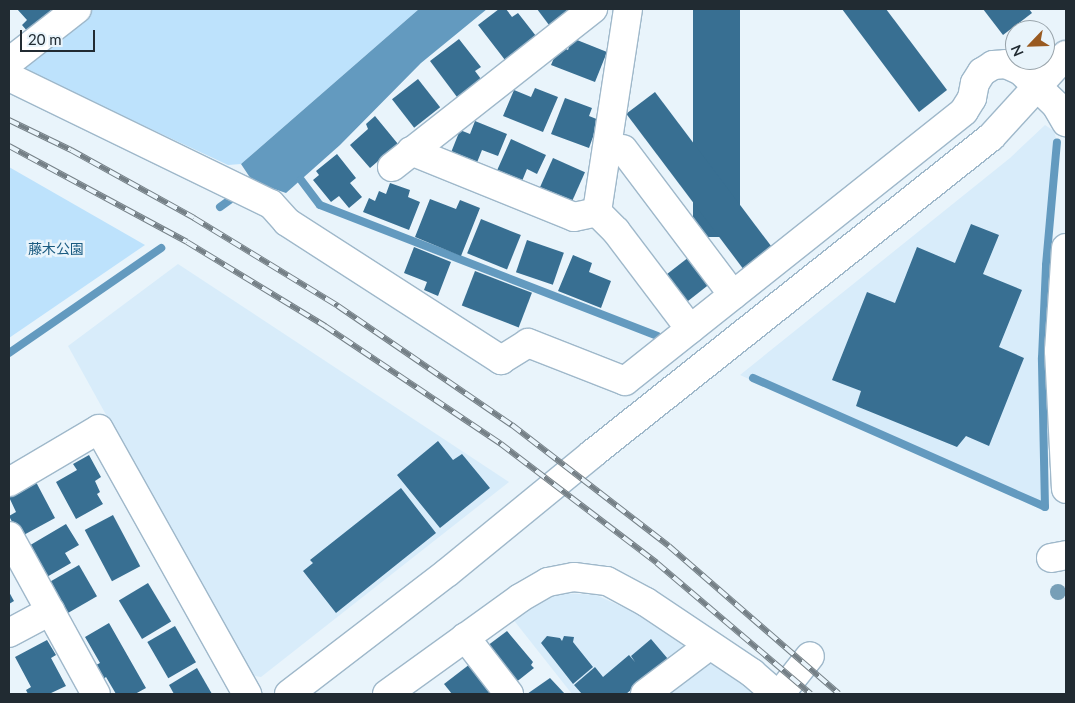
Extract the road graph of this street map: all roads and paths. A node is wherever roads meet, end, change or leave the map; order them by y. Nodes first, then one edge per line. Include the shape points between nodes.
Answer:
1 (76, 9) edge
2 (593, 9) edge
3 (628, 9) edge
4 (1066, 55) edge
5 (11, 61) edge
6 (1039, 87) junction
7 (1066, 122) edge
8 (623, 149) dead end
9 (597, 212) junction
10 (1066, 248) edge
11 (733, 295) junction
12 (690, 329) junction
13 (9, 482) edge
14 (1066, 489) edge
15 (9, 536) edge
16 (50, 611) junction
17 (9, 633) edge
18 (465, 638) junction
19 (710, 645) junction
20 (810, 656) dead end
21 (96, 694) edge
22 (247, 694) edge
23 (289, 694) edge
24 (387, 694) edge
25 (509, 694) edge
26 (645, 694) edge
27 (778, 694) edge

1 - 5 street
2 - 9 street via 402,159 574,217
3 - 9 street
4 - 6 street
5 - 12 street via 218,178 271,204 287,222 501,360 528,343 625,381
6 - 7 street
6 - 11 street via 1021,71 1006,64 993,65 982,72 964,111
6 - 23 street via 991,137 448,572
8 - 11 street
9 - 12 street via 616,231
10 - 14 street via 1059,351
11 - 12 street
13 - 22 street via 98,429
15 - 16 street
16 - 17 street
16 - 21 street
18 - 19 street via 548,582 574,577 607,581 646,602
18 - 24 street
18 - 25 street
19 - 26 street
19 - 27 street
20 - 27 street

